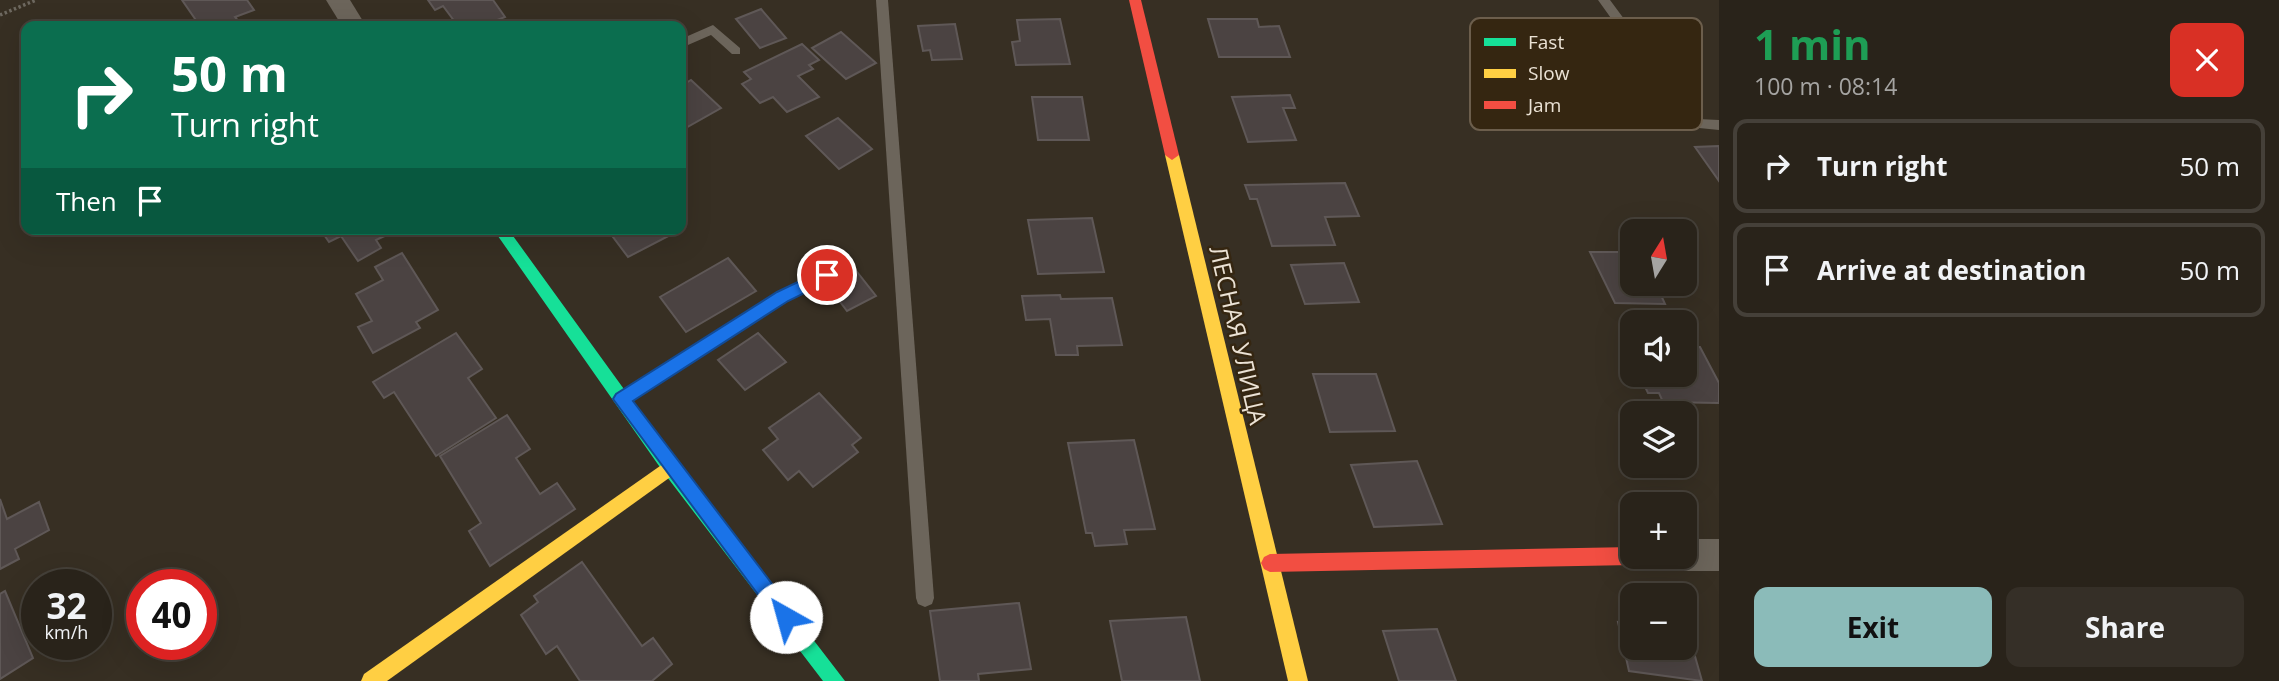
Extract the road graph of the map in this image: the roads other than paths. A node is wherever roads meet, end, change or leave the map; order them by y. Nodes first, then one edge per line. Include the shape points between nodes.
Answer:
1 (365, 0) edge
2 (882, 0) edge
3 (1135, 0) edge
4 (1604, 0) edge
5 (345, 12) edge
6 (1617, 18) edge
7 (686, 42) edge
8 (736, 51) dead end
9 (504, 235) edge
10 (827, 275) dead end
11 (622, 399) junction
12 (670, 467) junction
13 (1697, 555) edge
14 (1719, 555) edge
15 (1620, 556) edge
16 (1270, 563) junction
17 (925, 598) dead end
18 (371, 681) edge
19 (835, 681) edge
20 (1298, 681) edge

1 - 5 street
2 - 17 lane
3 - 16 street, ЛЕСНАЯ УЛИЦА
4 - 6 lane
7 - 8 lane via 713,29
9 - 11 street
10 - 11 lane via 782,297
11 - 12 street
12 - 18 street
12 - 19 street
13 - 14 street
15 - 16 street
16 - 20 street, ЛЕСНАЯ УЛИЦА

